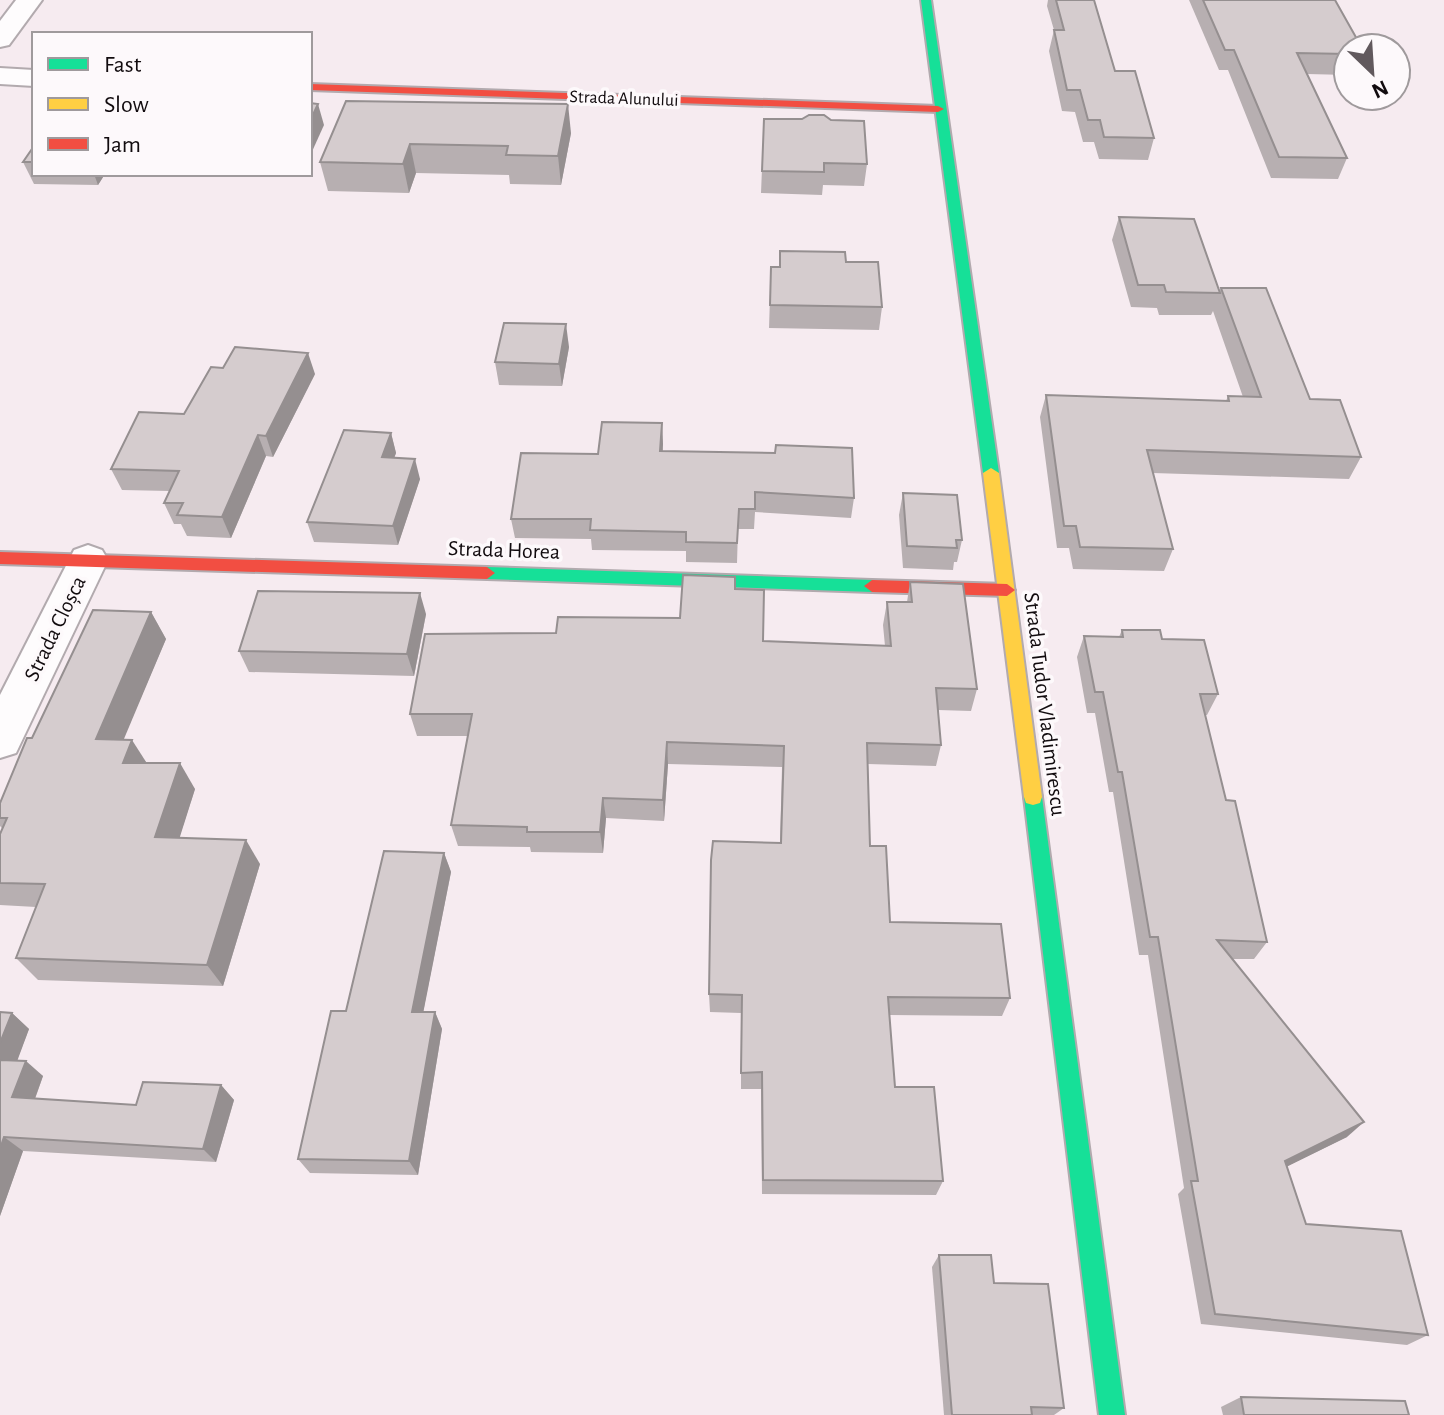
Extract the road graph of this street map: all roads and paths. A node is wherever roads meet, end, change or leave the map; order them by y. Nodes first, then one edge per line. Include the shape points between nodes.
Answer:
1 (29, 0) edge
2 (926, 0) edge
3 (0, 39) edge
4 (0, 76) edge
5 (32, 78) edge
6 (312, 87) edge
7 (938, 109) junction
8 (0, 558) edge
9 (88, 560) junction
10 (1007, 590) junction
11 (0, 740) edge
12 (1112, 1415) edge

1 - 3 street
2 - 7 street, Strada Tudor Vladimirescu
4 - 5 street
6 - 7 street, Strada Alunului
7 - 10 street, Strada Tudor Vladimirescu
8 - 9 street, Strada Horea
9 - 10 street, Strada Horea
9 - 11 street, Strada Cloșca
10 - 12 street, Strada Tudor Vladimirescu

